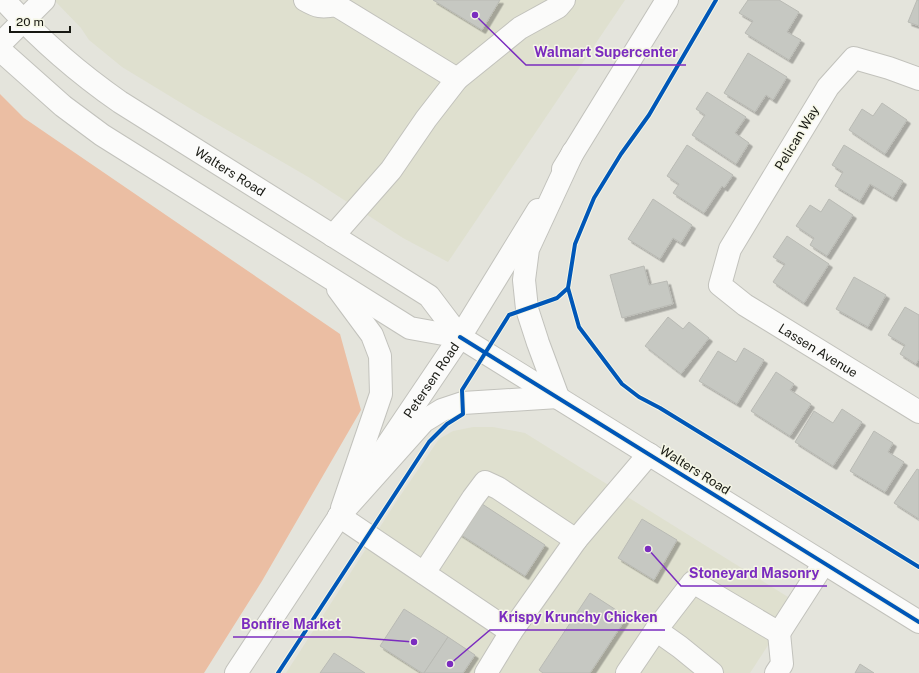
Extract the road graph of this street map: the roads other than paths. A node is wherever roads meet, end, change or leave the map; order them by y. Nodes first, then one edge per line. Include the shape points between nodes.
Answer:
1 (4, 0) edge
2 (44, 0) edge
3 (305, 0) edge
4 (564, 0) edge
5 (667, 0) edge
6 (337, 2) edge
7 (22, 21) junction
8 (0, 44) edge
9 (0, 50) edge
10 (457, 79) junction
11 (919, 80) edge
12 (573, 152) junction
13 (333, 236) junction
14 (329, 277) junction
15 (720, 285) joint
16 (460, 336) junction
17 (558, 397) junction
18 (919, 412) edge
19 (649, 454) junction
20 (339, 516) junction
21 (576, 540) junction
22 (824, 563) junction
23 (424, 573) junction
24 (919, 622) edge
25 (656, 630) junction
26 (511, 632) junction
27 (779, 633) junction
28 (236, 673) edge
29 (486, 673) edge
30 (626, 673) edge
31 (712, 673) edge
32 (776, 673) edge

1 - 7 main road, Walters Road
2 - 7 main road
3 - 6 main road via 322,8
4 - 10 main road via 558,7 520,28
5 - 12 main road, Petersen Road
6 - 10 main road
7 - 8 main road
7 - 13 main road, Walters Road via 86,78 120,102
9 - 14 main road, Walters Road via 63,106 102,135
10 - 13 main road via 391,170
11 - 15 main road, Pelican Way via 854,58 828,87 730,249
12 - 16 main road, Petersen Road
12 - 17 main road via 528,248 524,280 527,309
13 - 16 main road, Walters Road via 429,296
14 - 16 main road, Walters Road via 410,328
14 - 20 main road via 372,335 380,356 381,394
15 - 18 main road, Lassen Avenue via 746,305
16 - 17 main road, Walters Road
16 - 20 main road, Petersen Road
17 - 19 main road, Walters Road
17 - 20 main road via 463,403 442,410 424,421
19 - 21 main road
19 - 22 main road, Walters Road
20 - 23 main road
20 - 28 main road, Petersen Road
21 - 23 main road via 485,482
21 - 26 main road
22 - 24 main road, Walters Road
22 - 27 main road
23 - 26 main road
25 - 27 main road via 693,582
25 - 30 main road
25 - 31 main road
26 - 29 main road
27 - 32 main road via 782,664

